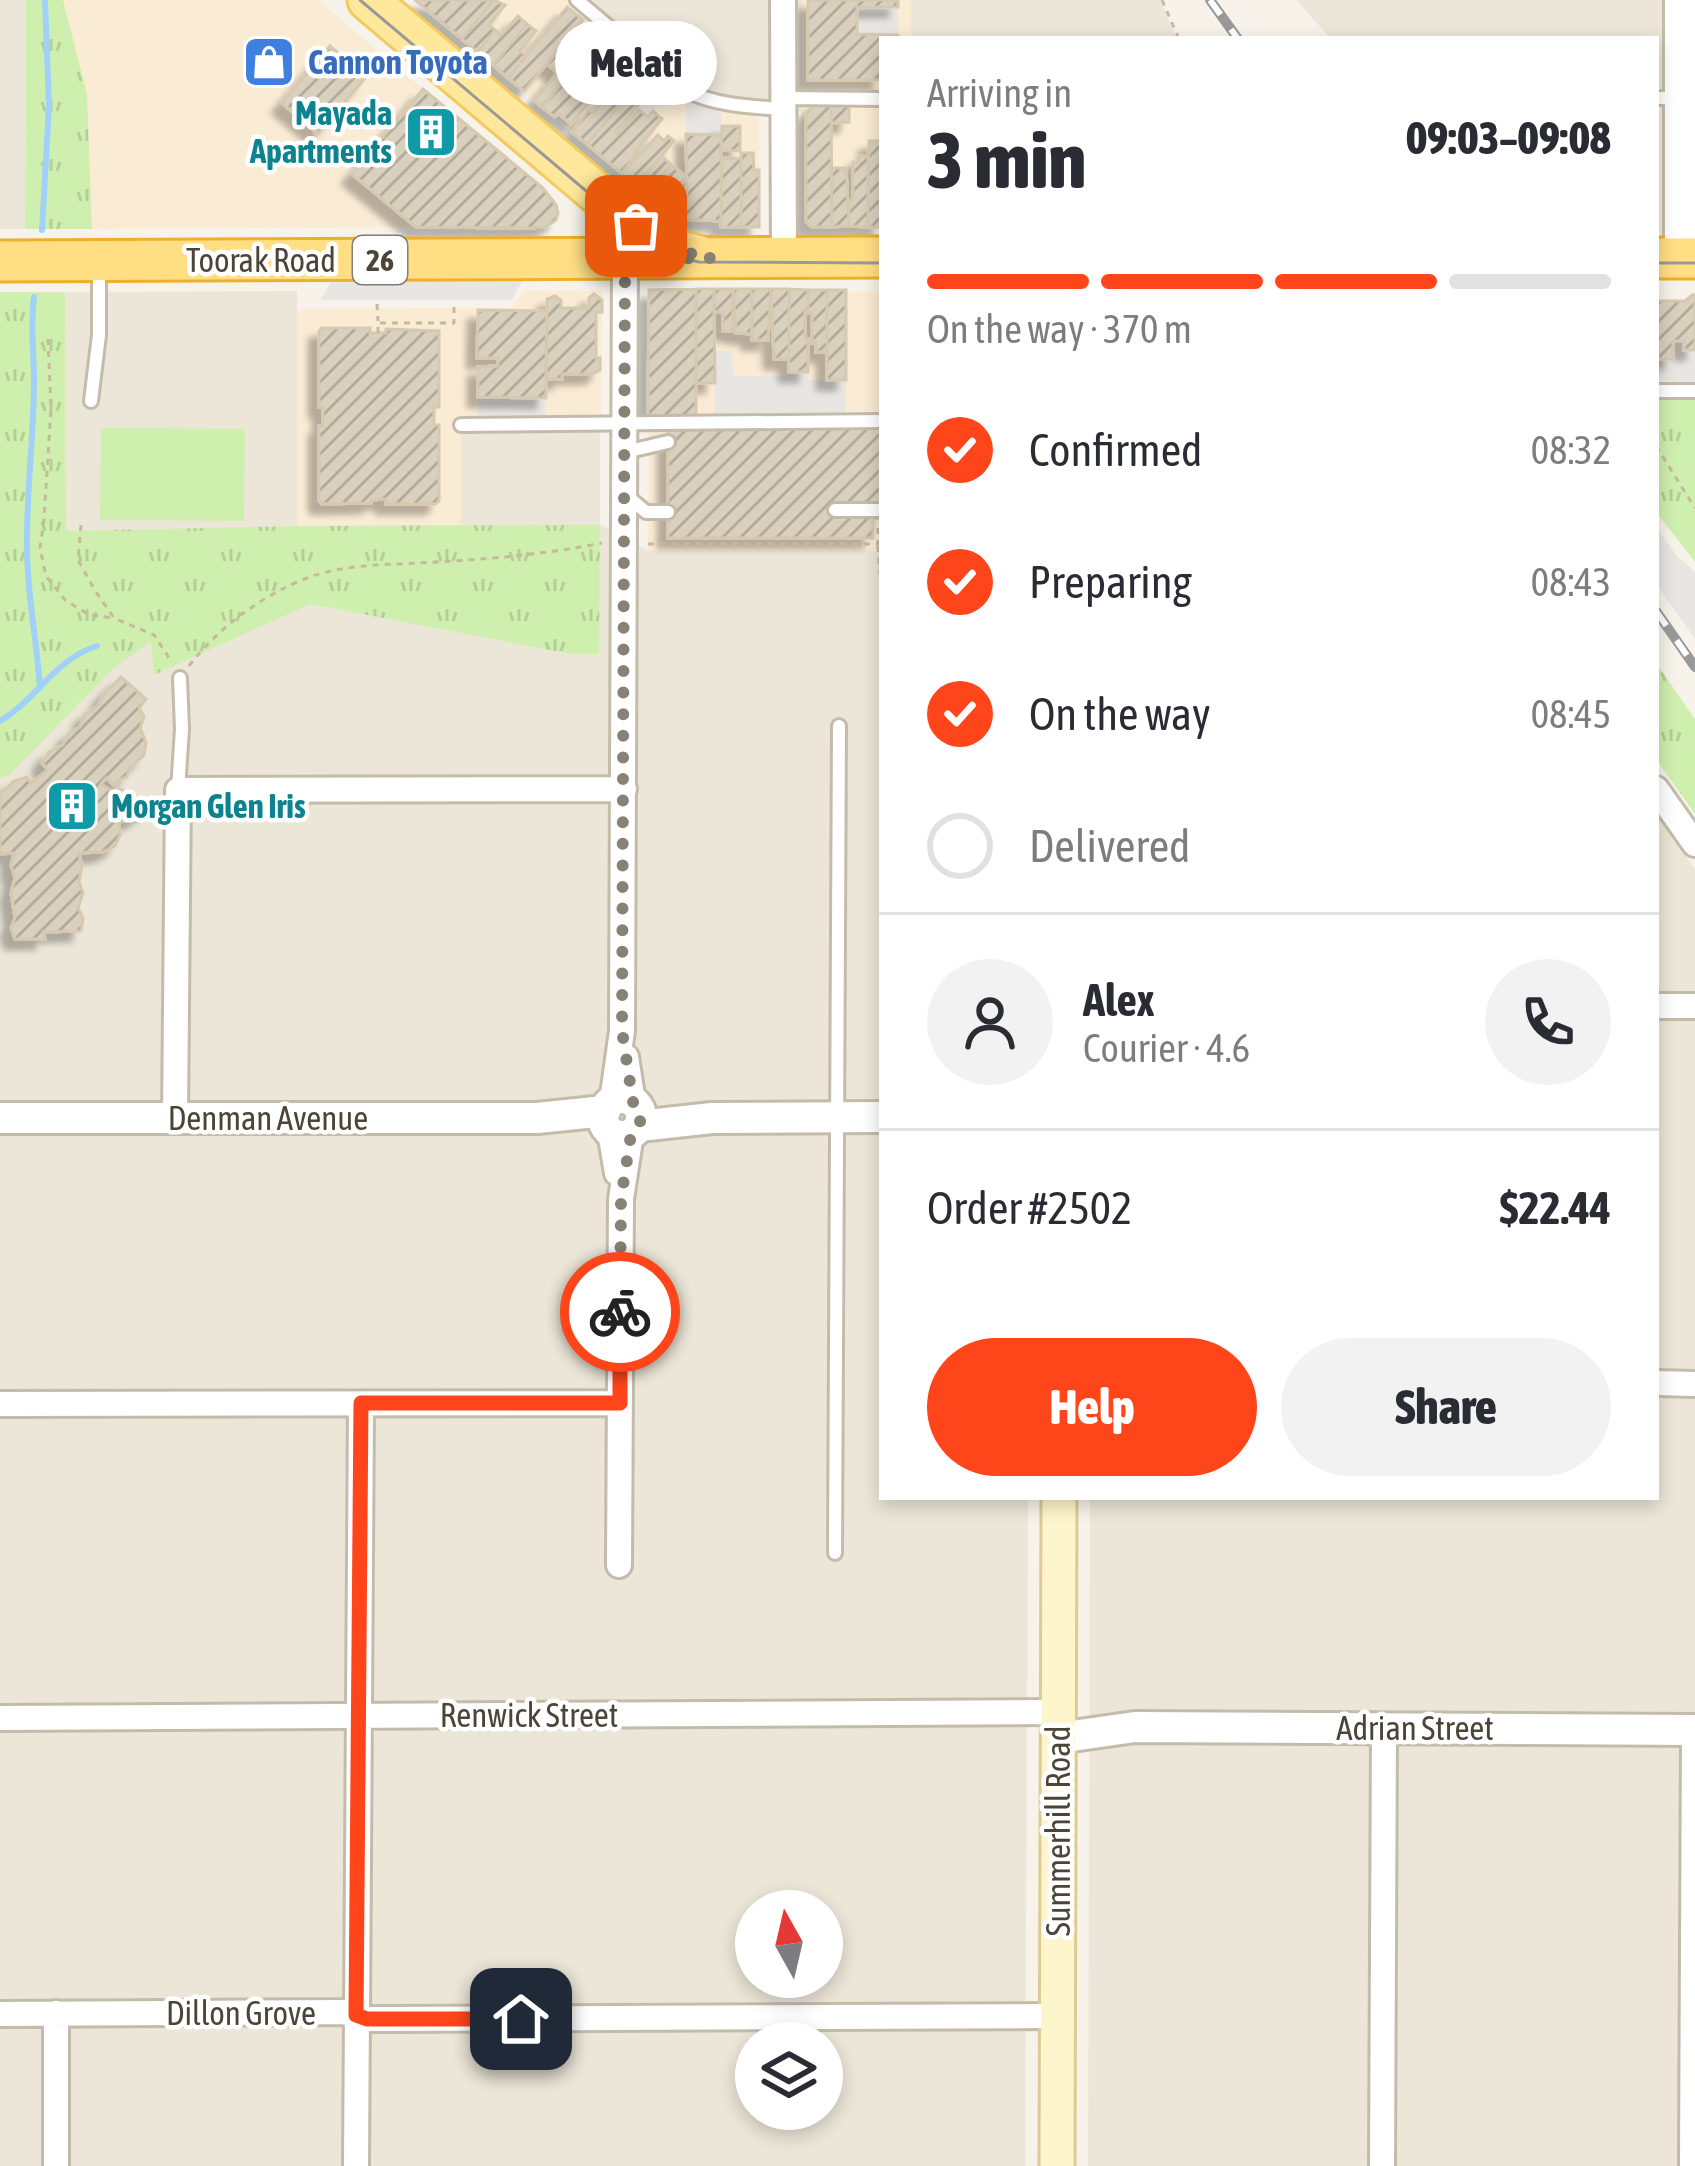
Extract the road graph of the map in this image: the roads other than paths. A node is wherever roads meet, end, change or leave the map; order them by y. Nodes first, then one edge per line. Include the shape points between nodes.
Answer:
1 (368, 0) edge
2 (577, 0) edge
3 (783, 0) edge
4 (1680, 0) edge
5 (1677, 98) edge
6 (879, 99) edge
7 (783, 103) junction
8 (602, 198) junction
9 (879, 257) edge
10 (711, 258) junction
11 (784, 258) junction
12 (1677, 258) edge
13 (573, 259) junction
14 (625, 259) junction
15 (0, 261) edge
16 (99, 261) junction
17 (1659, 391) edge
18 (1695, 391) edge
19 (91, 401) dead end
20 (879, 421) edge
21 (461, 425) dead end
22 (625, 425) junction
23 (668, 442) dead end
24 (625, 452) junction
25 (625, 495) junction
26 (835, 510) dead end
27 (879, 510) edge
28 (668, 512) dead end
29 (180, 677) road end
30 (839, 726) dead end
31 (623, 789) junction
32 (178, 790) junction
33 (1659, 793) edge
34 (1695, 844) edge
35 (1659, 1006) edge
36 (1695, 1006) edge
37 (879, 1117) edge
38 (0, 1118) edge
39 (175, 1118) junction
40 (622, 1118) junction
41 (835, 1118) junction
42 (1659, 1383) edge
43 (1695, 1384) edge
44 (361, 1403) junction
45 (620, 1403) junction
46 (0, 1404) edge
47 (1059, 1500) edge
48 (835, 1552) dead end
49 (619, 1564) dead end
50 (358, 1716) junction
51 (0, 1718) edge
52 (1058, 1722) junction
53 (1384, 1728) junction
54 (1694, 1730) edge
55 (0, 2014) edge
56 (56, 2014) junction
57 (356, 2015) junction
58 (1057, 2016) junction
59 (56, 2166) edge
60 (356, 2166) edge
61 (1057, 2166) edge
62 (1382, 2166) edge
63 (1692, 2166) edge

1 - 8 main road
2 - 7 lane via 695,96 759,108
3 - 7 street
4 - 5 street
5 - 12 street
6 - 7 lane
7 - 11 street
8 - 10 main road via 656,241
8 - 13 main road via 604,239
9 - 11 highway, Toorak Road / 26
10 - 11 highway, Toorak Road / 26
10 - 14 highway, Toorak Road / 26
13 - 14 highway, Toorak Road / 26
13 - 16 highway, Toorak Road / 26
14 - 22 street
15 - 16 highway, Toorak Road / 26
16 - 19 lane
17 - 18 lane
20 - 22 lane
21 - 22 lane
22 - 24 street
23 - 24 lane
24 - 25 street
25 - 28 lane via 646,512
25 - 31 street
26 - 27 lane
29 - 32 lane
30 - 41 lane
31 - 32 street
31 - 40 street
32 - 39 street
33 - 34 street
35 - 36 street
37 - 41 street, Denman Avenue
38 - 39 street, Denman Avenue
39 - 40 street, Denman Avenue
40 - 41 street, Denman Avenue
40 - 45 street
41 - 48 lane
42 - 43 street
44 - 45 street
44 - 46 street
44 - 50 street
45 - 49 street
47 - 52 main road, Summerhill Road
50 - 51 street, Renwick Street
50 - 52 street, Renwick Street
50 - 57 street
52 - 53 street, Adrian Street
52 - 58 main road, Summerhill Road
53 - 54 street, Adrian Street
53 - 62 street
54 - 63 street
55 - 56 street, Dillon Grove
56 - 57 street, Dillon Grove
56 - 59 street
57 - 58 street, Dillon Grove
57 - 60 street
58 - 61 main road, Summerhill Road

